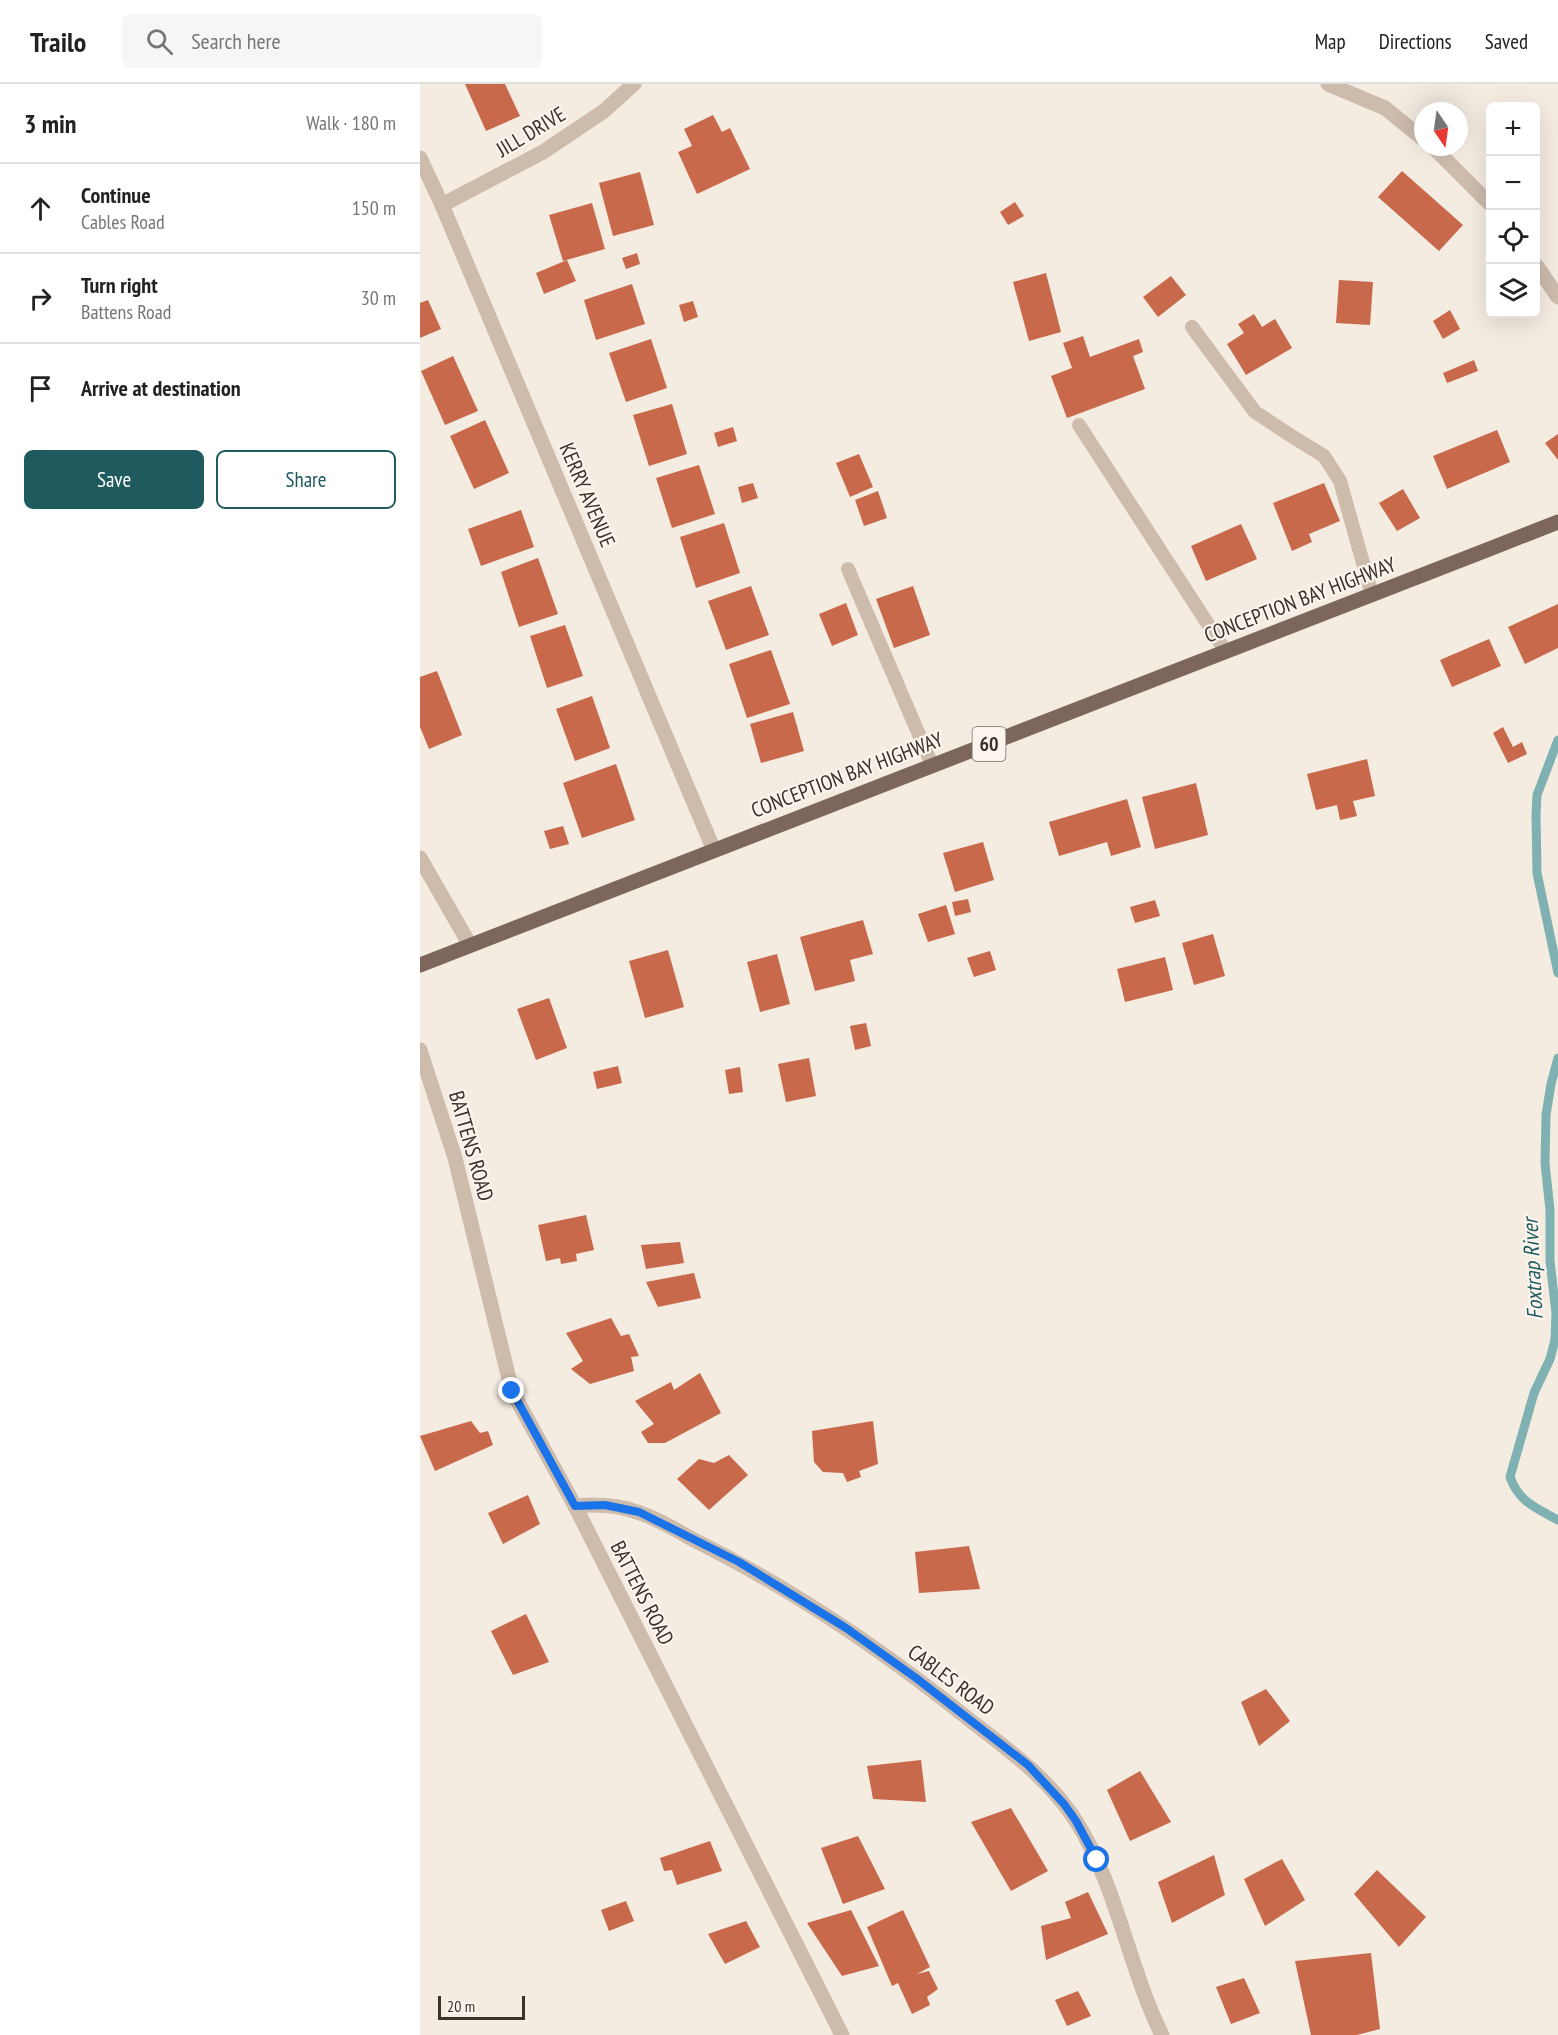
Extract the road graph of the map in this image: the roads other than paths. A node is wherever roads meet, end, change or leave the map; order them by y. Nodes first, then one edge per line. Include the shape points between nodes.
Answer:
1 (634, 84) edge
2 (1328, 84) edge
3 (1414, 132) edge
4 (1442, 156) edge
5 (420, 158) edge
6 (1486, 199) edge
7 (442, 205) junction
8 (1540, 271) edge
9 (1558, 297) edge
10 (1192, 327) dead end
11 (1079, 425) dead end
12 (1558, 522) edge
13 (848, 568) dead end
14 (1372, 595) junction
15 (1226, 652) junction
16 (932, 765) junction
17 (713, 849) junction
18 (420, 858) edge
19 (470, 945) junction
20 (420, 965) edge
21 (420, 1050) edge
22 (575, 1506) junction
23 (842, 2035) edge
24 (1162, 2035) edge

1 - 7 street, JILL DRIVE via 604,111 543,152
2 - 3 street via 1385,108
4 - 6 street
5 - 7 street, KERRY AVENUE
7 - 17 street, KERRY AVENUE
8 - 9 street
10 - 14 lane via 1255,412 1324,456 1340,481
11 - 15 lane
12 - 14 main road, CONCEPTION BAY HIGHWAY / 60
13 - 16 lane
14 - 15 main road, CONCEPTION BAY HIGHWAY / 60
15 - 16 main road, CONCEPTION BAY HIGHWAY / 60
16 - 17 main road, CONCEPTION BAY HIGHWAY / 60
17 - 19 main road, CONCEPTION BAY HIGHWAY / 60
18 - 19 street
19 - 20 main road, CONCEPTION BAY HIGHWAY / 60
21 - 22 street, BATTENS ROAD via 456,1158 512,1391
22 - 23 street, BATTENS ROAD
22 - 24 street, CABLES ROAD via 605,1505 639,1512 739,1562 846,1628 1028,1765 1064,1804 1088,1841

